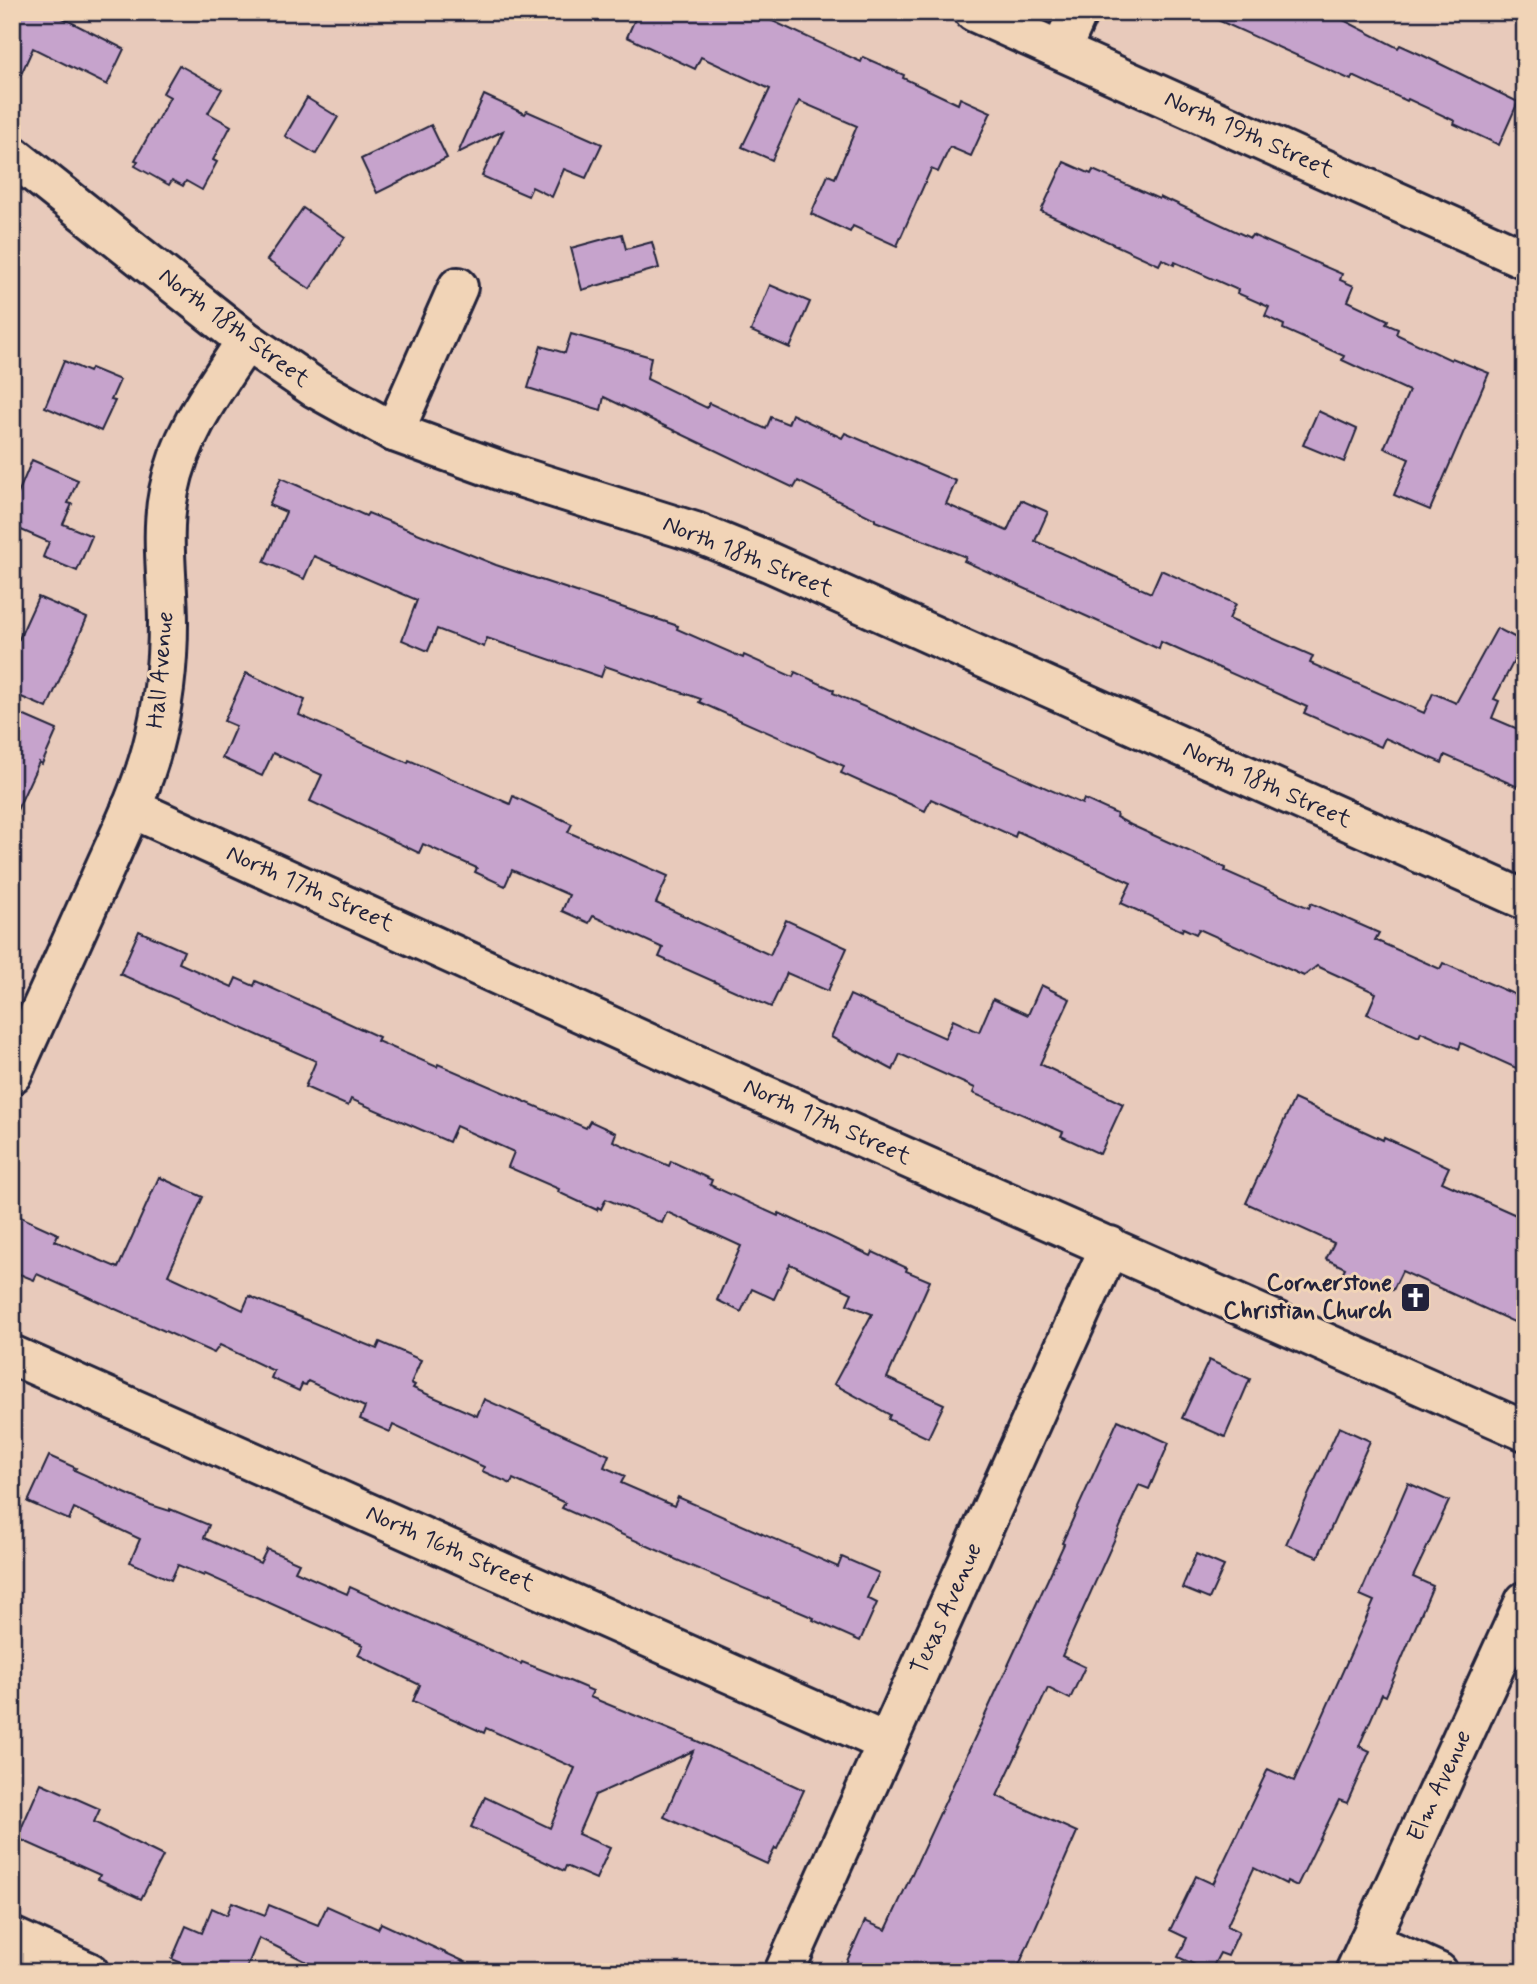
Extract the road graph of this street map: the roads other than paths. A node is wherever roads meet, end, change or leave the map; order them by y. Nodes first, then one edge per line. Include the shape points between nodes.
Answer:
1 (974, 12) edge
2 (1078, 12) edge
3 (1061, 50) junction
4 (12, 155) edge
5 (1525, 259) edge
6 (458, 287) dead end
7 (246, 341) junction
8 (394, 432) junction
9 (131, 808) junction
10 (1525, 900) edge
11 (12, 1074) edge
12 (1110, 1246) junction
13 (12, 1354) edge
14 (1525, 1431) edge
15 (1525, 1601) edge
16 (887, 1743) junction
17 (12, 1937) edge
18 (1362, 1956) edge
19 (89, 1972) edge
20 (784, 1972) edge
21 (1438, 1972) edge

1 - 3 street, North 19th Street
2 - 3 street
3 - 5 street, North 19th Street
4 - 7 street, North 18th Street
6 - 8 street
7 - 8 street, North 18th Street via 315,388
7 - 9 street, Hall Avenue via 195,419 168,493 168,624 161,713
8 - 10 street, North 18th Street via 695,532 769,562
9 - 11 street, Hall Avenue
9 - 12 street, North 17th Street via 663,1050
12 - 14 street, North 17th Street
12 - 16 street, Texas Avenue
13 - 16 street, North 16th Street
15 - 18 street, Elm Avenue
16 - 20 street, Texas Avenue
17 - 19 street
18 - 21 street

